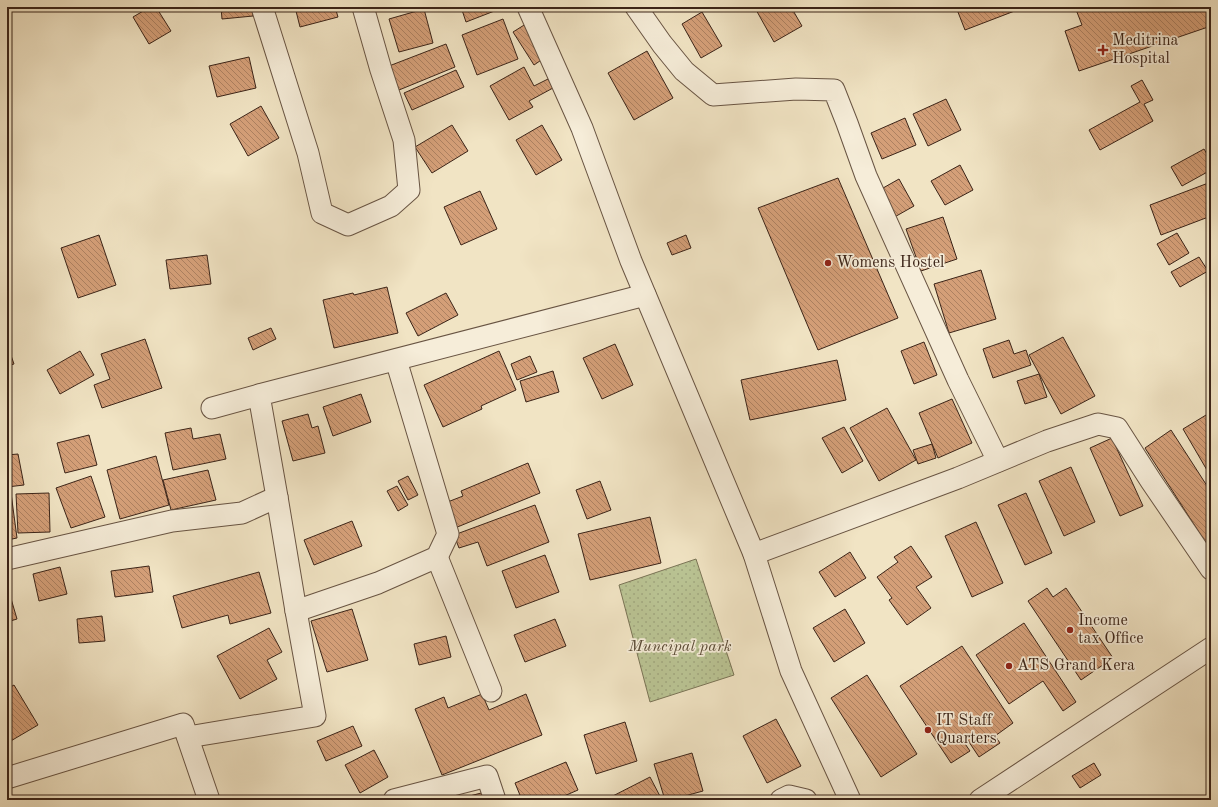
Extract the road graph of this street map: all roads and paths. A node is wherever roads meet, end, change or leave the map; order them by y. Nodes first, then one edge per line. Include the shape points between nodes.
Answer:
1 (262, 7) edge
2 (363, 7) edge
3 (528, 7) edge
4 (636, 7) edge
5 (645, 295) junction
6 (396, 360) junction
7 (259, 395) junction
8 (212, 408) dead end
9 (998, 461) junction
10 (277, 497) junction
11 (754, 554) junction
12 (437, 557) junction
13 (7, 558) edge
14 (1211, 569) edge
15 (296, 611) junction
16 (1211, 648) edge
17 (491, 691) dead end
18 (188, 737) junction
19 (7, 778) edge
20 (209, 800) edge
21 (394, 800) edge
22 (495, 800) edge
23 (781, 800) edge
24 (806, 800) edge
25 (850, 800) edge
26 (980, 800) edge

1 - 2 street via 308,153 322,213 348,225 391,206 409,190 404,140
3 - 5 street via 582,128
4 - 9 street via 684,71 713,95 796,89 834,90 866,176 958,380
5 - 6 street
5 - 11 street
6 - 7 street
6 - 12 street via 448,534
7 - 8 street
7 - 10 street
9 - 11 street
9 - 14 street via 1098,424 1117,428
10 - 13 street via 242,513 172,521
10 - 15 street
11 - 25 street via 791,671
12 - 15 street via 378,583
12 - 17 street
15 - 18 street via 315,716
16 - 26 street
18 - 19 street via 183,724
18 - 20 street
21 - 22 street via 487,776
23 - 24 street via 789,796

